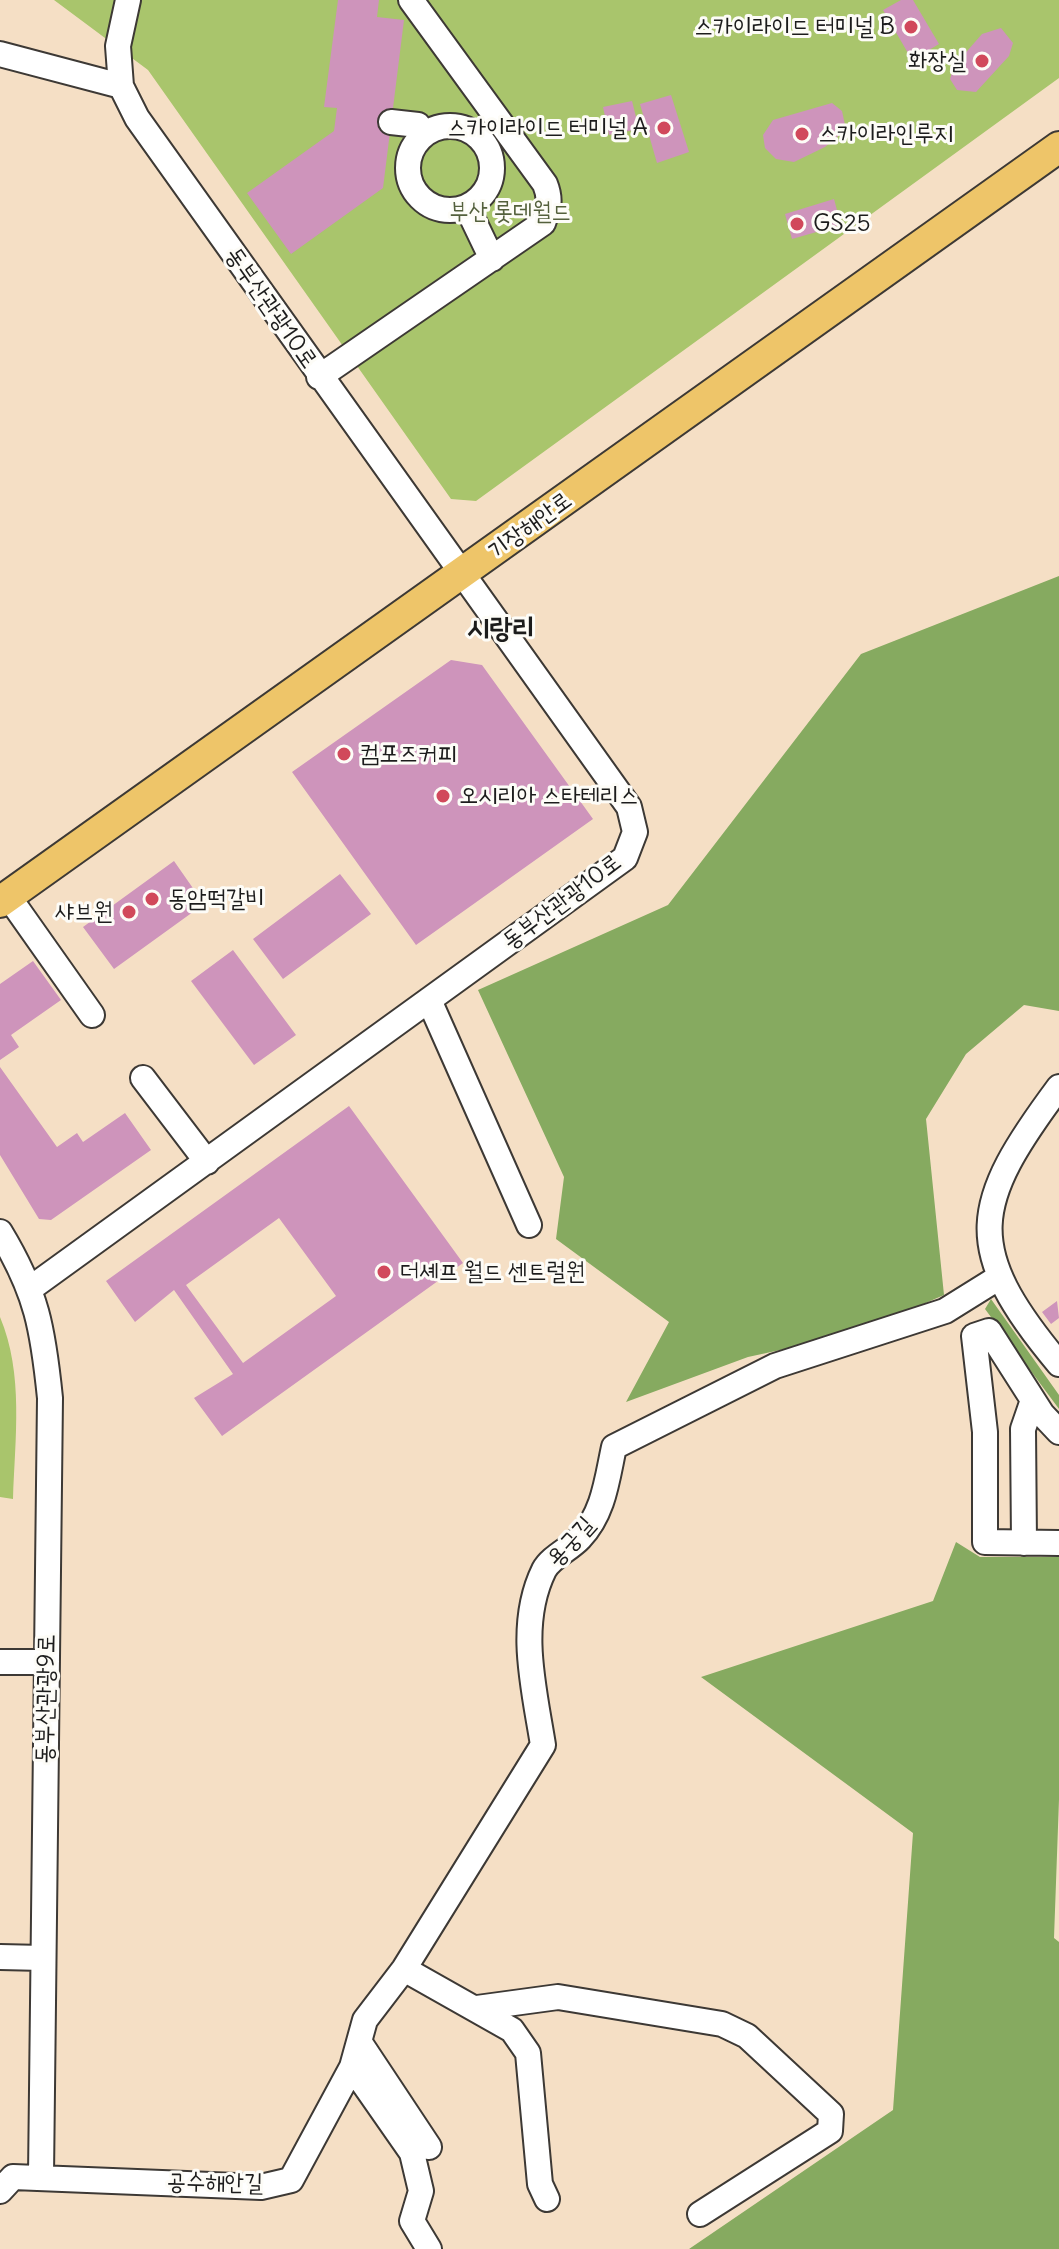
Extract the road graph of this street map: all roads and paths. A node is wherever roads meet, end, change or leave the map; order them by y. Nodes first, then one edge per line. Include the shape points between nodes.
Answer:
1 (128, 0) edge
2 (411, 0) edge
3 (0, 54) edge
4 (121, 86) junction
5 (391, 122) dead end
6 (425, 134) junction
7 (1059, 147) edge
8 (467, 207) junction
9 (492, 259) junction
10 (319, 377) junction
11 (464, 573) junction
12 (4, 899) edge
13 (429, 1000) junction
14 (92, 1015) dead end
15 (143, 1078) dead end
16 (1059, 1087) edge
17 (207, 1162) junction
18 (529, 1225) dead end
19 (0, 1232) edge
20 (998, 1278) junction
21 (31, 1288) junction
22 (1059, 1364) edge
23 (1033, 1400) junction
24 (1059, 1432) edge
25 (1024, 1543) junction
26 (1059, 1543) edge
27 (0, 1662) edge
28 (47, 1662) junction
29 (0, 1957) edge
30 (43, 1958) junction
31 (404, 1969) junction
32 (477, 2008) junction
33 (360, 2043) junction
34 (352, 2067) junction
35 (429, 2147) dead end
36 (41, 2176) junction
37 (0, 2191) edge
38 (547, 2199) dead end
39 (700, 2214) dead end
40 (429, 2249) edge

1 - 4 street via 118,46
2 - 9 street via 550,198 543,223
3 - 4 street
4 - 10 street, 동부산관광10로 via 137,118
5 - 6 street via 418,125
6 - 8 street via 409,154 410,185 434,208
6 - 8 street via 441,127 463,128 488,149 490,183
7 - 11 main road, 기장해안로
8 - 9 street
9 - 10 street
10 - 11 street, 동부산관광10로
11 - 12 main road, 기장해안로
11 - 13 street, 동부산관광10로 via 629,807 635,832 625,858
12 - 14 street
13 - 17 street, 동부산관광10로
13 - 18 street
15 - 17 street
16 - 20 street via 999,1177 989,1212
17 - 21 street, 동부산관광10로
19 - 21 street, 동부산관광9로
20 - 22 street
20 - 31 street, 용궁길 via 945,1311 775,1366 614,1447 600,1509 581,1537 546,1567 534,1598 528,1651 543,1745
21 - 28 street, 동부산관광9로 via 45,1343 50,1398
23 - 24 street
23 - 25 street via 1023,1429
23 - 25 street via 989,1331 974,1336 985,1432 985,1542
25 - 26 street
27 - 28 street
28 - 30 street, 동부산관광9로
29 - 30 street
30 - 36 street, 동부산관광9로
31 - 32 street
31 - 33 street, 공수해안길 via 365,2020
32 - 38 street via 512,2030 528,2053 540,2184
32 - 39 street via 558,1997 722,2024 747,2036 831,2114 830,2131
33 - 34 street, 공수해안길
33 - 35 street
34 - 36 street, 공수해안길 via 291,2180 261,2187
34 - 40 street via 412,2153 421,2191 412,2221
36 - 37 street, 공수해안길 via 13,2177

